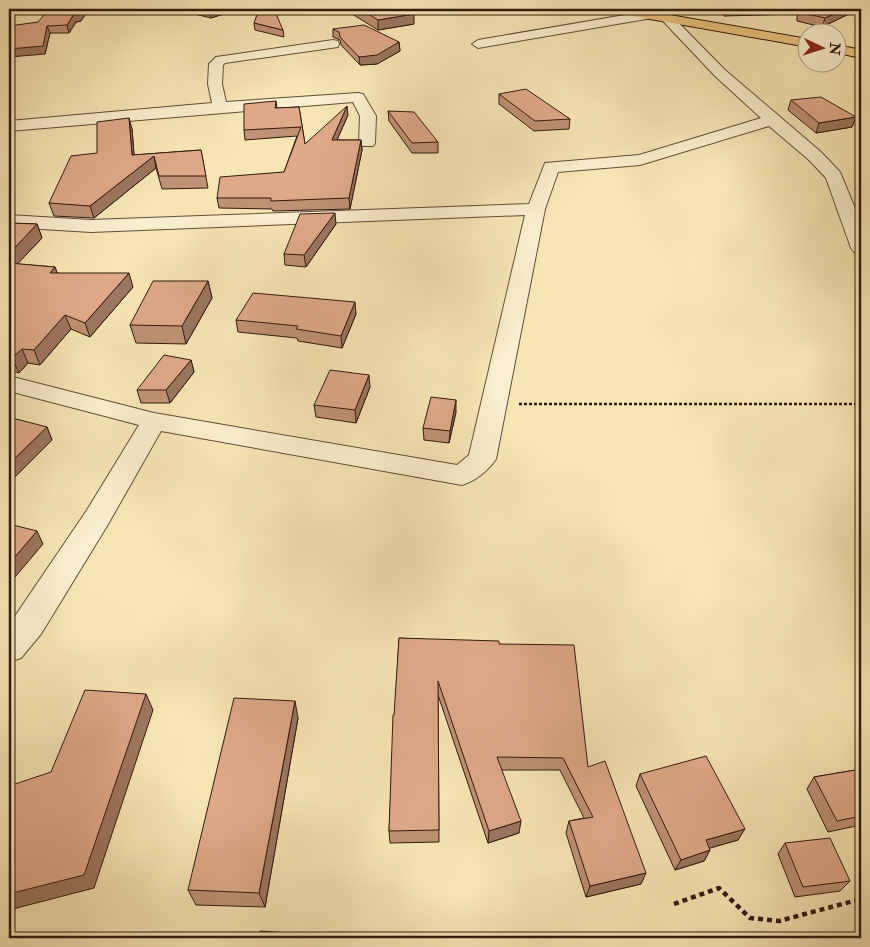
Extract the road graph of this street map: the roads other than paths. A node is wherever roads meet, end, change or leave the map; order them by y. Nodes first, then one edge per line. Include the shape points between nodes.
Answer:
1 (616, 9) edge
2 (648, 15) junction
3 (668, 19) junction
4 (798, 41) edge
5 (333, 44) dead end
6 (478, 44) dead end
7 (848, 51) edge
8 (861, 54) edge
9 (220, 108) junction
10 (772, 120) junction
11 (9, 126) edge
12 (367, 143) dead end
13 (536, 209) junction
14 (9, 221) edge
15 (861, 248) edge
16 (9, 383) edge
17 (154, 420) junction
18 (9, 648) edge

1 - 2 main road
2 - 3 main road
2 - 6 street
3 - 4 main road
3 - 10 street
5 - 9 street via 221,60 216,64 215,84
7 - 8 main road
9 - 11 street
9 - 12 street via 358,97 368,116
10 - 13 street via 640,160 551,167
10 - 15 street via 834,176
13 - 14 street via 91,226
13 - 17 street via 482,460 462,475
16 - 17 street
17 - 18 street via 97,518 29,624

